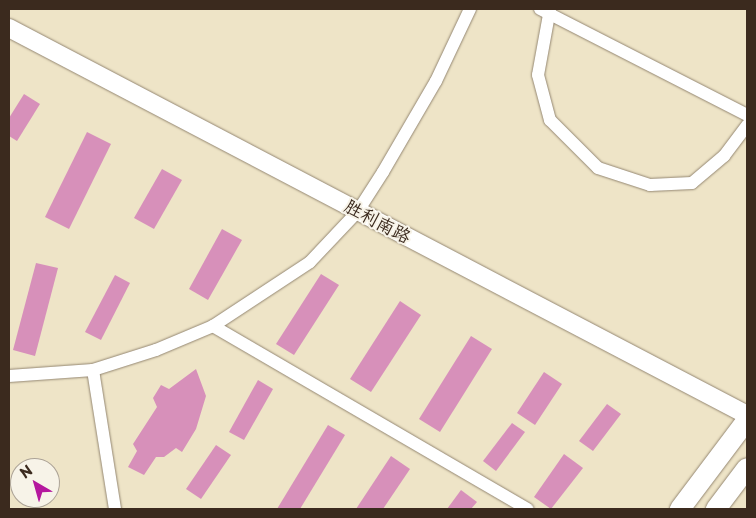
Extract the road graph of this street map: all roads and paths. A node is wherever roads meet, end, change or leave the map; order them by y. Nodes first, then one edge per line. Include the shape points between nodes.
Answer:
1 (470, 9) edge
2 (546, 10) edge
3 (9, 28) edge
4 (747, 115) edge
5 (747, 125) edge
6 (358, 211) junction
7 (213, 326) junction
8 (93, 370) junction
9 (9, 376) edge
10 (747, 415) edge
11 (747, 420) edge
12 (747, 468) edge
13 (522, 508) edge
14 (115, 509) edge
15 (680, 509) edge
16 (716, 509) edge

1 - 6 street via 436,80
2 - 4 street
2 - 5 street via 538,76 550,120 598,168 650,185 692,183 724,156
3 - 6 main road, 胜利南路
6 - 7 street via 310,262
6 - 10 main road, 胜利南路
7 - 8 street
7 - 13 street
8 - 9 street
8 - 14 street
11 - 15 main road
12 - 16 main road

